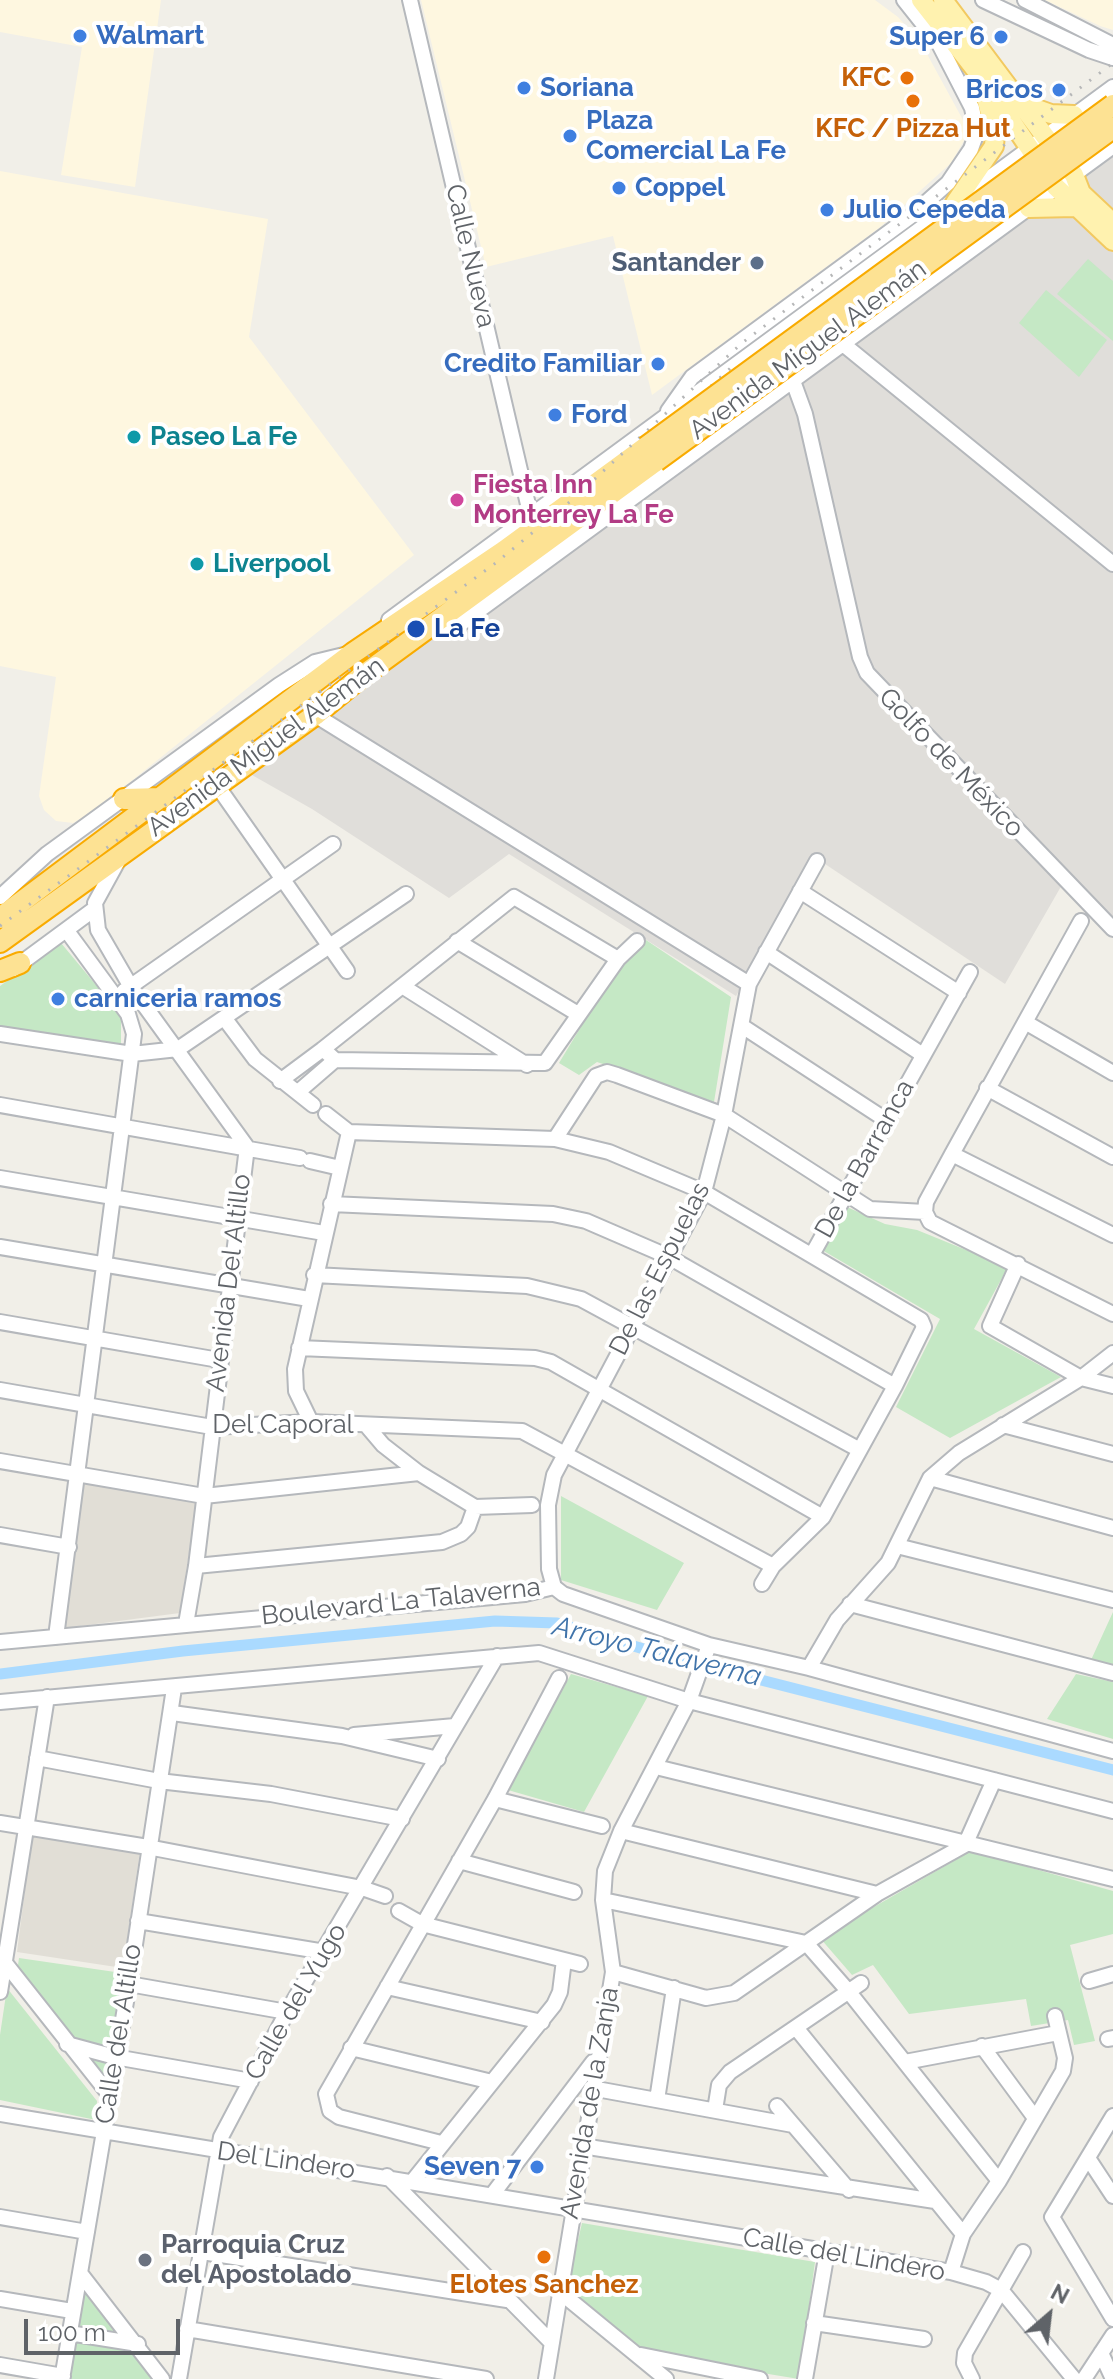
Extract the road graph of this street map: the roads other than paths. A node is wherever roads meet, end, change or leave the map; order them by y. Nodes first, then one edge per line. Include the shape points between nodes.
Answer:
1 (410, 0) edge
2 (906, 0) edge
3 (921, 0) edge
4 (943, 0) edge
5 (985, 0) edge
6 (1025, 0) edge
7 (940, 21) junction
8 (1113, 45) edge
9 (1113, 58) edge
10 (982, 78) junction
11 (1113, 87) edge
12 (1022, 103) junction
13 (1113, 105) edge
14 (1079, 112) junction
15 (1113, 128) edge
16 (1045, 135) junction
17 (1113, 145) edge
18 (1027, 148) junction
19 (1074, 175) junction
20 (1056, 187) junction
21 (974, 188) junction
22 (955, 203) junction
23 (1075, 207) junction
24 (1029, 208) junction
25 (1009, 223) junction
26 (1113, 223) edge
27 (1113, 241) edge
28 (865, 260) junction
29 (843, 344) junction
30 (793, 381) junction
31 (651, 454) junction
32 (530, 513) junction
33 (1113, 564) edge
34 (428, 628) junction
35 (373, 642) junction
36 (353, 653) junction
37 (315, 715) junction
38 (216, 784) junction
39 (162, 798) junction
40 (124, 799) junction
41 (333, 844) dead end
42 (123, 852) junction
43 (817, 861) dead end
44 (281, 877) junction
45 (800, 891) junction
46 (406, 894) dead end
47 (0, 897) edge
48 (93, 910) junction
49 (0, 918) edge
50 (1081, 921) dead end
51 (1113, 929) edge
52 (67, 931) junction
53 (457, 941) junction
54 (637, 941) dead end
55 (0, 942) edge
56 (330, 945) junction
57 (766, 952) junction
58 (618, 959) junction
59 (20, 963) junction
60 (0, 971) edge
61 (347, 971) dead end
62 (970, 972) dead end
63 (0, 979) edge
64 (749, 984) junction
65 (402, 986) junction
66 (131, 987) junction
67 (959, 993) junction
68 (116, 996) junction
69 (578, 1014) junction
70 (225, 1019) junction
71 (1025, 1022) junction
72 (742, 1026) junction
73 (0, 1034) edge
74 (178, 1049) junction
75 (323, 1049) junction
76 (132, 1054) junction
77 (923, 1055) junction
78 (335, 1060) junction
79 (527, 1065) junction
80 (1113, 1073) edge
81 (280, 1081) junction
82 (987, 1088) junction
83 (298, 1092) junction
84 (0, 1105) edge
85 (313, 1105) dead end
86 (326, 1114) dead end
87 (724, 1115) junction
88 (886, 1120) junction
89 (121, 1125) junction
90 (349, 1132) junction
91 (555, 1139) junction
92 (247, 1147) junction
93 (952, 1154) junction
94 (1113, 1157) edge
95 (340, 1168) junction
96 (0, 1178) edge
97 (704, 1192) junction
98 (846, 1192) junction
99 (112, 1196) junction
100 (331, 1204) junction
101 (925, 1212) junction
102 (238, 1218) junction
103 (324, 1233) junction
104 (1113, 1235) edge
105 (0, 1247) edge
106 (813, 1253) junction
107 (667, 1256) junction
108 (1018, 1264) junction
109 (104, 1267) junction
110 (314, 1275) junction
111 (229, 1288) junction
112 (309, 1299) junction
113 (1113, 1314) edge
114 (0, 1322) edge
115 (631, 1323) junction
116 (94, 1338) junction
117 (299, 1348) junction
118 (1113, 1353) edge
119 (219, 1360) junction
120 (1081, 1378) junction
121 (895, 1386) junction
122 (1113, 1386) edge
123 (599, 1387) junction
124 (0, 1390) edge
125 (84, 1403) junction
126 (311, 1422) junction
127 (366, 1425) junction
128 (1003, 1425) junction
129 (212, 1427) junction
130 (858, 1449) junction
131 (564, 1452) junction
132 (1113, 1454) edge
133 (0, 1461) edge
134 (419, 1473) junction
135 (78, 1474) junction
136 (930, 1478) junction
137 (204, 1496) junction
138 (532, 1505) dead end
139 (475, 1507) junction
140 (823, 1517) junction
141 (1113, 1528) edge
142 (0, 1535) edge
143 (897, 1546) junction
144 (69, 1547) junction
145 (196, 1566) junction
146 (773, 1566) junction
147 (762, 1584) dead end
148 (554, 1587) junction
149 (1113, 1600) edge
150 (850, 1604) junction
151 (186, 1624) junction
152 (56, 1637) junction
153 (0, 1642) edge
154 (707, 1650) junction
155 (497, 1656) junction
156 (809, 1668) junction
157 (1113, 1673) edge
158 (559, 1678) dead end
159 (174, 1688) junction
160 (691, 1695) junction
161 (47, 1697) junction
162 (0, 1702) edge
163 (172, 1713) junction
164 (455, 1726) junction
165 (342, 1736) junction
166 (1113, 1751) edge
167 (37, 1758) junction
168 (438, 1759) junction
169 (656, 1767) junction
170 (994, 1780) junction
171 (159, 1781) junction
172 (495, 1799) junction
173 (1113, 1811) edge
174 (402, 1819) junction
175 (0, 1823) edge
176 (602, 1826) dead end
177 (26, 1827) junction
178 (621, 1831) junction
179 (965, 1845) junction
180 (148, 1847) junction
181 (459, 1861) junction
182 (1113, 1879) edge
183 (362, 1888) junction
184 (574, 1892) dead end
185 (877, 1894) junction
186 (7, 1896) edge
187 (385, 1896) dead end
188 (603, 1900) junction
189 (399, 1911) dead end
190 (138, 1921) junction
191 (422, 1924) junction
192 (806, 1943) junction
193 (325, 1952) junction
194 (564, 1960) junction
195 (3, 1964) edge
196 (580, 1964) dead end
197 (613, 1972) junction
198 (1113, 1974) edge
199 (1089, 1981) dead end
200 (129, 1984) junction
201 (387, 1987) junction
202 (855, 1987) junction
203 (674, 1988) junction
204 (0, 1992) edge
205 (287, 2012) junction
206 (1055, 2016) dead end
207 (542, 2022) junction
208 (797, 2029) junction
209 (1058, 2033) junction
210 (67, 2044) junction
211 (982, 2046) junction
212 (351, 2048) junction
213 (115, 2057) junction
214 (596, 2059) junction
215 (905, 2062) junction
216 (251, 2081) junction
217 (492, 2082) junction
218 (591, 2088) junction
219 (108, 2093) junction
220 (657, 2100) junction
221 (777, 2106) dead end
222 (715, 2110) junction
223 (0, 2114) edge
224 (1035, 2118) junction
225 (1112, 2121) edge
226 (793, 2125) junction
227 (103, 2132) junction
228 (441, 2143) junction
229 (582, 2146) junction
230 (218, 2151) junction
231 (1088, 2158) junction
232 (386, 2175) junction
233 (999, 2181) junction
234 (412, 2182) junction
235 (849, 2190) junction
236 (492, 2195) junction
237 (1113, 2196) edge
238 (935, 2201) junction
239 (572, 2209) junction
240 (0, 2217) edge
241 (87, 2232) junction
242 (963, 2234) junction
243 (202, 2252) junction
244 (827, 2252) junction
245 (1023, 2252) dead end
246 (951, 2272) junction
247 (80, 2273) junction
248 (1001, 2290) junction
249 (560, 2292) junction
250 (0, 2299) edge
251 (507, 2300) junction
252 (72, 2311) junction
253 (1113, 2319) edge
254 (814, 2323) junction
255 (187, 2329) junction
256 (69, 2333) junction
257 (1113, 2335) edge
258 (924, 2339) dead end
259 (552, 2343) junction
260 (138, 2344) junction
261 (1101, 2353) junction
262 (641, 2355) junction
263 (0, 2365) edge
264 (62, 2377) edge
265 (547, 2378) edge
266 (162, 2379) edge
267 (179, 2379) edge
268 (486, 2379) edge
269 (666, 2379) edge
270 (760, 2379) edge
271 (805, 2379) edge
272 (972, 2379) edge
273 (1074, 2379) edge
274 (1084, 2379) edge
275 (1113, 2379) edge

1 - 32 street, Calle Nueva
2 - 7 main road
2 - 28 street via 955,72 977,132 948,183
3 - 7 main road
4 - 12 main road
5 - 9 street
6 - 8 street
7 - 10 main road
10 - 18 main road
10 - 22 main road via 994,146
11 - 14 street
12 - 14 main road via 1051,114
12 - 16 main road
13 - 31 highway, Avenida Miguel Alemán, bridge
14 - 16 street
14 - 17 street via 1098,140
15 - 31 highway, Avenida Miguel Alemán, bridge
16 - 18 street
16 - 19 main road
17 - 19 street
18 - 20 main road
18 - 21 street
19 - 20 street
19 - 26 main road via 1081,193
20 - 23 main road
20 - 24 street
21 - 22 street
21 - 25 street via 999,188 1012,196
22 - 28 street
23 - 24 main road
23 - 27 main road
24 - 25 street
25 - 29 street
28 - 32 street
29 - 30 street
29 - 33 street
30 - 34 street via 459,625
30 - 51 street, Golfo de México via 867,673
31 - 34 highway, Avenida Miguel Alemán
31 - 35 highway, Avenida Miguel Alemán
32 - 35 street via 405,605
34 - 37 highway, Avenida Miguel Alemán
35 - 36 highway, Avenida Miguel Alemán
36 - 39 highway, Avenida Miguel Alemán
36 - 40 street via 315,662
37 - 38 highway, Avenida Miguel Alemán
37 - 64 street
38 - 42 highway, Avenida Miguel Alemán
38 - 44 street
39 - 40 highway
39 - 49 highway, Avenida Miguel Alemán
40 - 47 street via 47,854
41 - 44 street
42 - 48 street
42 - 55 highway, Avenida Miguel Alemán
43 - 45 street, De las Espuelas
44 - 56 street
44 - 66 street
45 - 57 street, De las Espuelas
45 - 67 street
46 - 56 street
48 - 52 street
48 - 66 street, Avenida Del Altillo via 98,930
50 - 71 street
52 - 59 street
52 - 68 street
53 - 58 street via 507,901 519,898
53 - 65 street
53 - 69 street
54 - 58 street
56 - 61 street
56 - 70 street
57 - 64 street, De las Espuelas
57 - 77 street
58 - 69 street
59 - 60 highway
59 - 63 street
62 - 67 street, De la Barranca
64 - 72 street, De las Espuelas
65 - 75 street
65 - 79 street
66 - 68 street
66 - 74 street, Avenida Del Altillo
67 - 77 street, De la Barranca
68 - 76 street via 133,1026
69 - 79 street via 545,1063
70 - 74 street
70 - 81 street via 255,1059
71 - 80 street
71 - 82 street
72 - 87 street, De las Espuelas
72 - 88 street
73 - 76 street
74 - 76 street
74 - 92 street, Avenida Del Altillo
75 - 78 street
75 - 81 street
76 - 89 street
77 - 88 street, De la Barranca
78 - 79 street
78 - 83 street
81 - 83 street
82 - 93 street
82 - 94 street
83 - 85 street
84 - 89 street
86 - 90 street
87 - 91 street via 600,1073
87 - 97 street, De las Espuelas
87 - 98 street
88 - 98 street, De la Barranca
89 - 92 street
89 - 99 street
90 - 91 street
90 - 95 street
91 - 97 street via 609,1152
92 - 95 street
92 - 102 street, Avenida Del Altillo
93 - 101 street
93 - 104 street
95 - 100 street
96 - 99 street
97 - 106 street
97 - 107 street, De las Espuelas
98 - 101 street via 880,1212
98 - 106 street, De la Barranca
99 - 102 street
99 - 109 street
100 - 103 street
100 - 107 street via 553,1214 609,1229
101 - 108 street via 930,1222
102 - 103 street
102 - 111 street, Avenida Del Altillo
103 - 110 street
105 - 109 street
106 - 121 street, De la Barranca via 923,1322
107 - 115 street, De las Espuelas
107 - 121 street
108 - 113 street
108 - 120 street via 989,1324
109 - 111 street
109 - 116 street
110 - 112 street
110 - 115 street via 527,1286 581,1299
111 - 112 street
111 - 119 street, Avenida Del Altillo
112 - 117 street
114 - 116 street
115 - 123 street, De las Espuelas
115 - 130 street
116 - 119 street
116 - 125 street
117 - 123 street via 535,1358
117 - 126 street via 296,1391
118 - 120 street
119 - 129 street, Avenida Del Altillo
120 - 122 street
120 - 128 street
121 - 130 street, De la Barranca
123 - 131 street, De las Espuelas
123 - 140 street
124 - 125 street, Del Caporal
125 - 129 street, Del Caporal
125 - 135 street
126 - 127 street, Del Caporal
126 - 129 street, Del Caporal
127 - 131 street, Del Caporal via 511,1429
127 - 134 street
128 - 132 street
128 - 136 street
129 - 137 street, Avenida Del Altillo
130 - 140 street, De la Barranca
131 - 146 street, Del Caporal
131 - 148 street, De las Espuelas via 548,1505
133 - 135 street
134 - 137 street
134 - 139 street
135 - 137 street
135 - 144 street
136 - 141 street
136 - 143 street
137 - 145 street, Avenida Del Altillo
138 - 139 street
139 - 145 street via 468,1527 442,1542
140 - 146 street, De la Barranca
142 - 144 street
143 - 149 street
143 - 150 street
144 - 152 street
145 - 151 street, Avenida Del Altillo
146 - 147 street, De la Barranca
148 - 151 street, Boulevard La Talaverna via 525,1594
148 - 154 street, Boulevard La Talaverna
150 - 156 street
150 - 157 street
151 - 152 street, Boulevard La Talaverna
152 - 153 street, Boulevard La Talaverna
154 - 156 street, Boulevard La Talaverna
154 - 160 street, Avenida de la Zanja
155 - 159 street
155 - 160 street via 539,1653
155 - 164 street, Calle del Yugo
156 - 166 street, Boulevard La Talaverna
158 - 172 street
159 - 161 street
159 - 163 street, Calle del Altillo
160 - 169 street, Avenida de la Zanja
160 - 170 street
161 - 162 street
161 - 167 street
163 - 165 street
163 - 171 street, Calle del Altillo
164 - 165 street
164 - 168 street, Calle del Yugo
165 - 168 street
167 - 171 street
167 - 177 street
168 - 174 street, Calle del Yugo
169 - 178 street, Avenida de la Zanja
169 - 179 street
170 - 173 street
170 - 179 street
171 - 174 street via 271,1794
171 - 180 street, Calle del Altillo
172 - 176 street
172 - 181 street
174 - 183 street, Calle del Yugo
175 - 177 street
177 - 180 street
177 - 186 street
178 - 185 street
178 - 188 street, Avenida de la Zanja via 605,1871
179 - 182 street
179 - 185 street
180 - 183 street
180 - 190 street, Calle del Altillo
181 - 184 street
181 - 191 street
183 - 187 street
183 - 193 street, Calle del Yugo
185 - 192 street
186 - 195 street
188 - 192 street
188 - 197 street, Avenida de la Zanja
189 - 191 street
190 - 193 street
190 - 200 street, Calle del Altillo
191 - 194 street
191 - 201 street
192 - 202 street
192 - 203 street via 734,1993 706,1998
193 - 205 street, Calle del Yugo
194 - 196 street
194 - 207 street via 560,1992
195 - 204 street
195 - 210 street
197 - 203 street
197 - 214 street, Avenida de la Zanja
198 - 199 street
200 - 205 street
200 - 213 street, Calle del Altillo
201 - 207 street
201 - 212 street
202 - 208 street
202 - 215 street
203 - 220 street
205 - 216 street, Calle del Yugo
206 - 209 street
207 - 217 street
208 - 222 street via 722,2079
208 - 238 street
209 - 211 street
209 - 224 street via 1065,2064
210 - 213 street
210 - 219 street
211 - 215 street
211 - 224 street
212 - 217 street
212 - 228 street via 326,2094 330,2111
213 - 216 street
213 - 219 street, Calle del Altillo
214 - 218 street, Avenida de la Zanja
214 - 236 street
215 - 233 street
216 - 230 street, Calle del Yugo
217 - 228 street
218 - 220 street
218 - 229 street, Avenida de la Zanja
219 - 227 street, Calle del Altillo
220 - 222 street
221 - 226 street
222 - 226 street
223 - 227 street, Del Lindero
224 - 233 street
225 - 231 street
226 - 235 street
227 - 230 street, Del Lindero
227 - 241 street, Calle del Altillo
228 - 234 street
229 - 235 street
229 - 239 street, Avenida de la Zanja
230 - 232 street, Del Lindero
230 - 243 street, Calle del Yugo
231 - 237 street
231 - 253 street via 1052,2217
232 - 234 street, Del Lindero
232 - 251 street
233 - 242 street
234 - 236 street, Del Lindero
235 - 238 street
236 - 239 street, Del Lindero
238 - 242 street
239 - 244 street, Calle del Lindero
239 - 249 street, Avenida de la Zanja
240 - 241 street
241 - 247 street, Calle del Altillo
242 - 246 street
243 - 251 street
243 - 255 street, Calle del Yugo
244 - 246 street, Calle del Lindero
244 - 254 street
245 - 248 street
246 - 248 street, Calle del Lindero
247 - 252 street, Calle del Altillo
247 - 260 street
248 - 272 street via 965,2353
248 - 273 street, Calle del Lindero
249 - 259 street, Avenida de la Zanja
249 - 262 street
250 - 252 street
251 - 259 street
252 - 256 street, Calle del Altillo
254 - 258 street
254 - 271 street
255 - 267 street, Calle del Yugo
255 - 268 street
256 - 260 street
256 - 264 street, Calle del Altillo
257 - 261 street
259 - 265 street, Avenida de la Zanja
260 - 266 street
261 - 274 street
261 - 275 street
262 - 269 street
262 - 270 street
263 - 264 street

